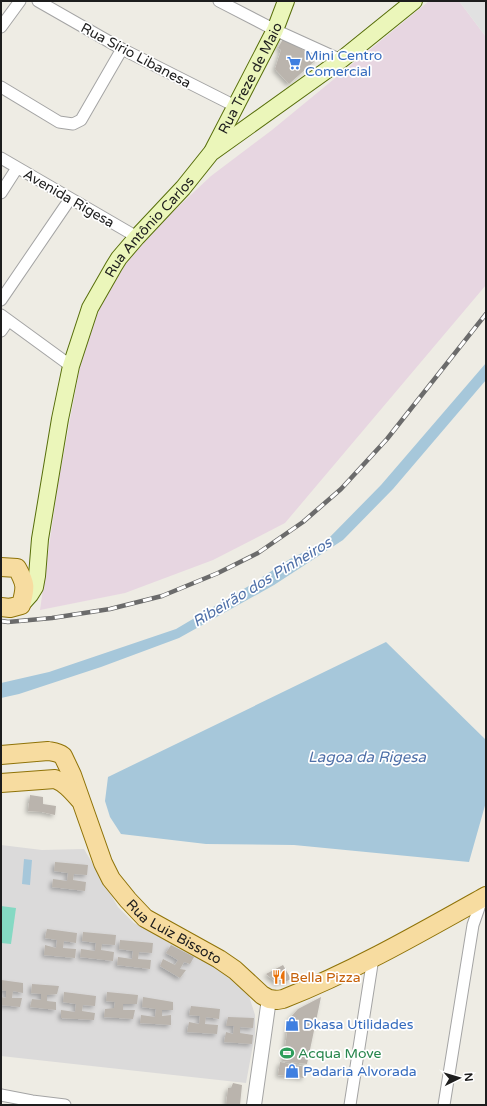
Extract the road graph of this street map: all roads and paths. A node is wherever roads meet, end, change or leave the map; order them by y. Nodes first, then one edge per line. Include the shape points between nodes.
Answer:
1 (20, 1) edge
2 (38, 1) edge
3 (219, 1) edge
4 (286, 1) edge
5 (414, 1) edge
6 (1, 27) edge
7 (275, 30) junction
8 (122, 49) junction
9 (341, 60) junction
10 (1, 87) edge
11 (237, 102) junction
12 (255, 122) junction
13 (211, 153) junction
14 (1, 158) edge
15 (17, 168) junction
16 (1, 193) edge
17 (70, 199) junction
18 (137, 237) junction
19 (1, 300) edge
20 (4, 318) edge
21 (1, 331) edge
22 (71, 366) junction
23 (39, 551) junction
24 (9, 568) edge
25 (21, 605) junction
26 (1, 607) edge
27 (55, 752) junction
28 (1, 755) edge
29 (54, 779) junction
30 (1, 783) edge
31 (81, 801) junction
32 (478, 900) edge
33 (473, 925) junction
34 (373, 958) junction
35 (269, 999) junction
36 (1, 1095) edge
37 (32, 1103) edge
38 (65, 1105) edge
39 (254, 1105) edge
40 (350, 1105) edge
41 (444, 1105) edge

1 - 6 street
2 - 8 street, Rua Sírio Libanesa
3 - 7 street
4 - 7 main road, Rua Treze de Maio
5 - 9 main road, Rua Antônio Carlos
7 - 9 street
7 - 11 main road, Rua Treze de Maio
8 - 10 street via 80,120 73,124 59,122
8 - 11 street, Rua Sírio Libanesa
9 - 12 main road, Rua Antônio Carlos
11 - 12 main road via 246,121
11 - 13 main road, Rua Treze de Maio
12 - 13 main road, Rua Antônio Carlos
13 - 18 main road, Rua Antônio Carlos via 183,188
14 - 15 street, Avenida Rigesa
15 - 16 street
15 - 17 street, Avenida Rigesa
17 - 18 street, Avenida Rigesa
17 - 19 street
18 - 22 main road, Rua Antônio Carlos via 114,266 90,308
20 - 21 street
20 - 22 street
22 - 23 main road, Rua Antônio Carlos via 50,473
23 - 24 main road via 26,564
23 - 25 main road, Rua Antônio Carlos via 35,587
24 - 25 main road via 23,579 25,589
25 - 26 main road
27 - 28 main road
27 - 29 main road via 59,770
27 - 31 main road, Rua Luiz Bissoto via 63,756 69,767
29 - 30 main road
29 - 31 main road via 62,782
31 - 35 main road, Rua Luiz Bissoto via 111,879 145,918 219,959
32 - 33 street
32 - 33 street
32 - 34 main road
33 - 41 street
34 - 35 main road via 288,997
34 - 40 street
35 - 39 street
36 - 37 street
37 - 38 street

